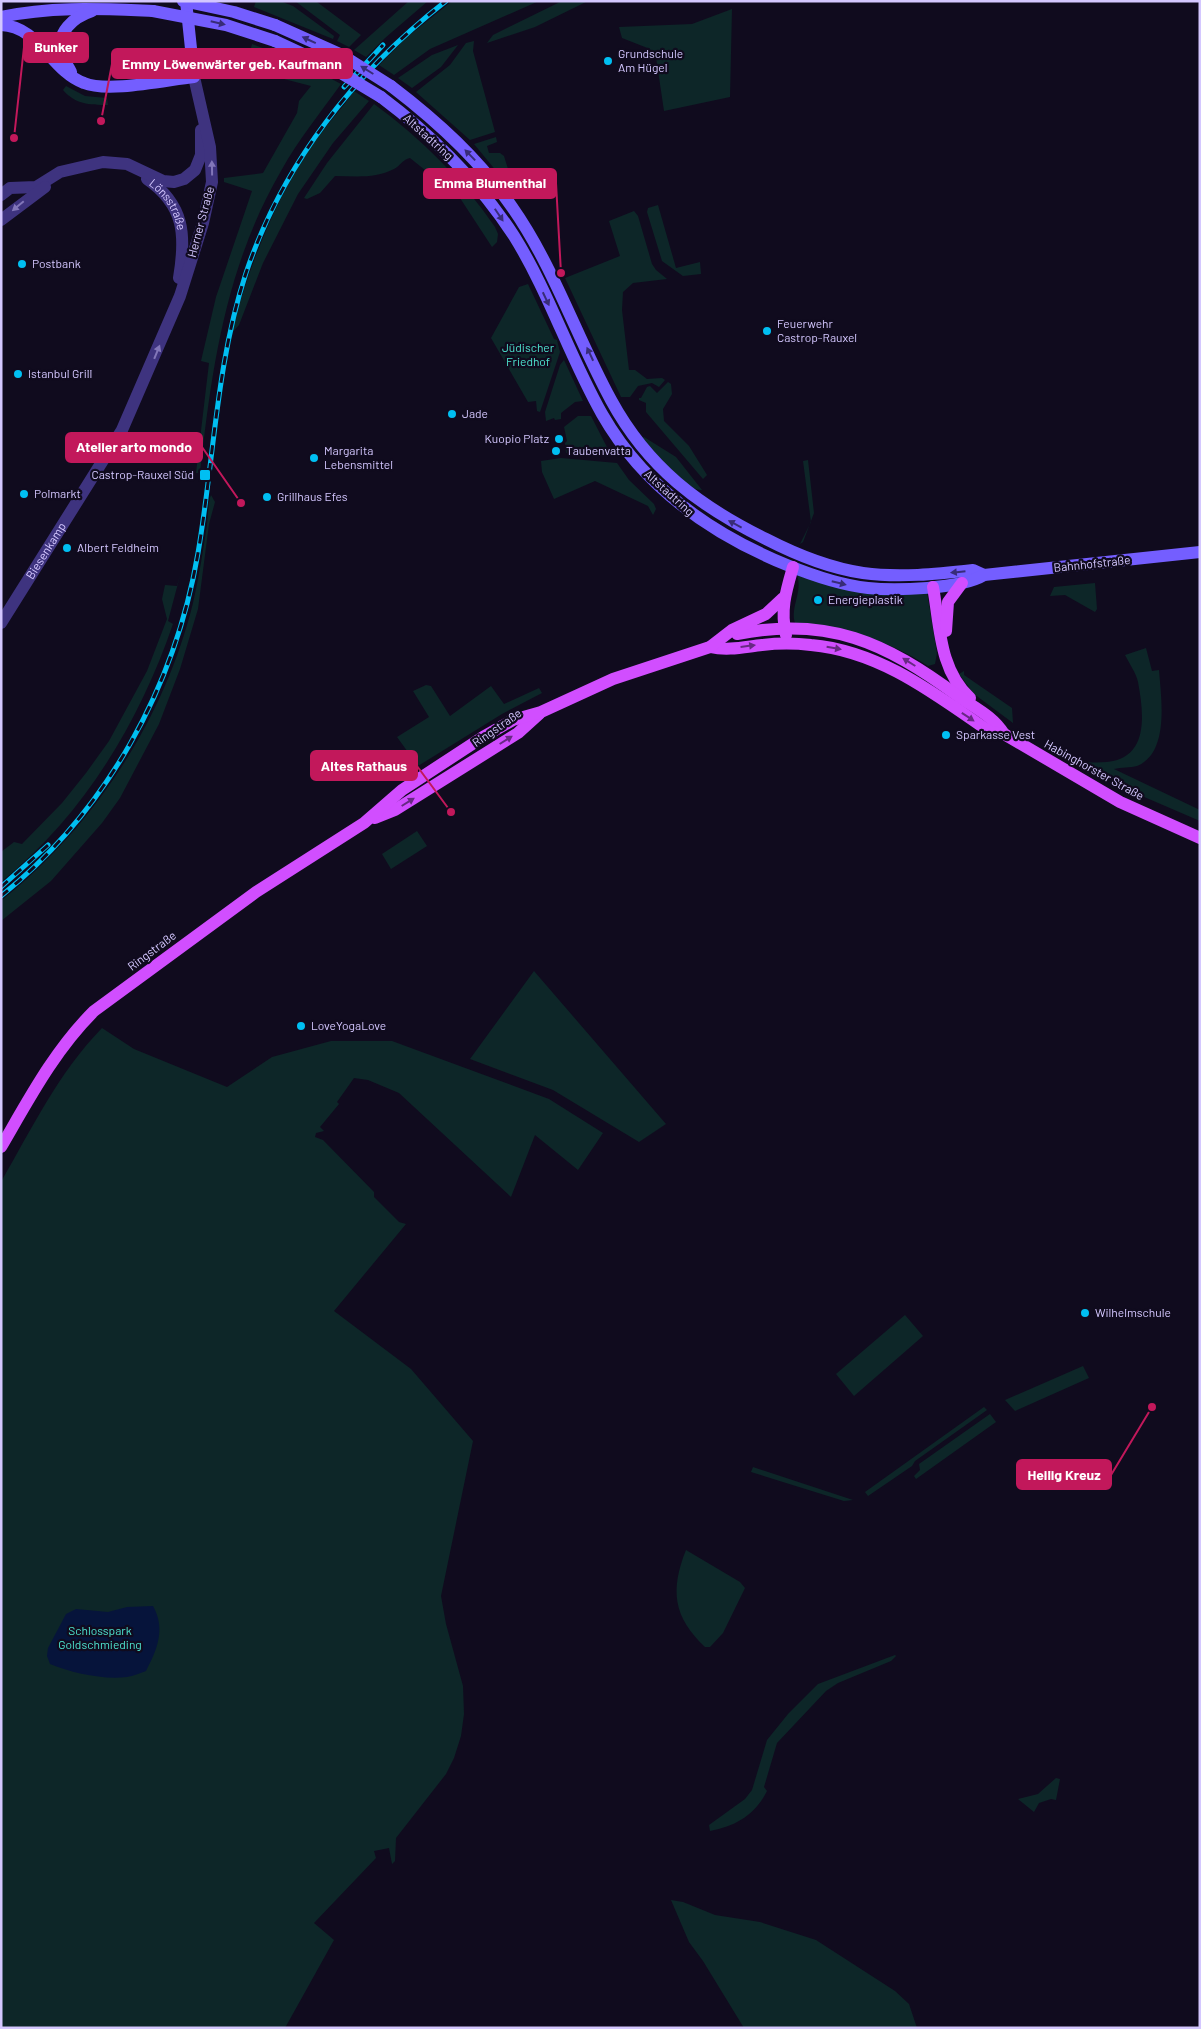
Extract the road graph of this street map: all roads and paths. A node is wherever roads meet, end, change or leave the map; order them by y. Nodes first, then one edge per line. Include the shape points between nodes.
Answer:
1 (51, 1) edge
2 (184, 1) edge
3 (1, 9) edge
4 (97, 9) junction
5 (1, 17) edge
6 (1, 25) edge
7 (72, 77) junction
8 (194, 77) junction
9 (201, 115) junction
10 (120, 166) junction
11 (1, 195) edge
12 (1, 220) edge
13 (171, 315) junction
14 (134, 405) joint
15 (1200, 552) edge
16 (799, 555) junction
17 (793, 567) junction
18 (984, 576) junction
19 (932, 580) junction
20 (962, 583) junction
21 (783, 598) junction
22 (1, 623) edge
23 (784, 628) junction
24 (722, 637) junction
25 (787, 643) junction
26 (710, 647) junction
27 (946, 659) junction
28 (879, 662) joint
29 (928, 674) junction
30 (914, 681) junction
31 (977, 708) junction
32 (1004, 734) junction
33 (1200, 838) edge
34 (1, 1147) edge

1 - 3 main road
2 - 8 main road, Herner Straße
16 -> 2 main road, Altstadtring, bridge via 732,522 692,497 644,450 618,413 557,284 513,208 484,170 422,110 342,55 276,25
4 - 5 main road, Altstadtring via 48,9
4 - 7 main road via 78,16 64,30 61,53
4 -> 17 main road, Altstadtring, bridge via 153,11 226,25 275,41 331,67 381,97 444,149 493,206 536,277 602,415 633,459 672,499 711,528
6 - 7 main road via 31,37 62,71
7 - 8 main road via 98,87
8 - 9 street, Herner Straße
9 - 10 street, Lönsstraße via 201,155 195,170 184,179 163,181
13 -> 9 street, Herner Straße via 203,223 212,182 210,147
10 - 11 street, Lönsstraße via 89,163 60,172 36,187 10,188
10 -> 12 street, Lönsstraße via 87,168 61,176
10 - 13 street, Lönsstraße via 159,188 171,202 181,224 181,268
14 -> 13 street, Herner Straße
14 - 22 street, Biesenkamp via 110,451
15 - 18 main road, Bahnhofstraße
16 - 17 main road
16 - 19 main road, Bahnhofstraße via 862,573
17 -> 19 main road, Bahnhofstraße via 856,587 895,590
17 - 21 main road
18 -> 19 main road, Bahnhofstraße via 973,570
18 - 20 main road, Bahnhofstraße
19 - 20 main road, Bahnhofstraße
19 - 27 main road
20 - 27 main road via 946,609
21 - 23 main road
21 - 24 main road, Ringstraße via 761,618
23 - 24 main road
23 - 25 main road
29 -> 23 main road, Habinghorster Straße via 890,651 862,640 808,629
24 - 26 main road, Ringstraße
26 -> 25 main road, Ringstraße via 724,650
25 -> 28 main road, Ringstraße via 842,650
26 - 34 main road, Ringstraße via 613,679 540,712 518,733 395,810 364,823 248,898 94,1011 50,1062
27 - 29 main road
27 - 31 main road via 954,679
28 - 30 main road, Habinghorster Straße
29 - 30 main road
29 - 31 main road, Habinghorster Straße
30 -> 32 main road, Habinghorster Straße via 990,732
31 - 32 main road, Habinghorster Straße via 997,722
32 - 33 main road, Habinghorster Straße via 1120,802

